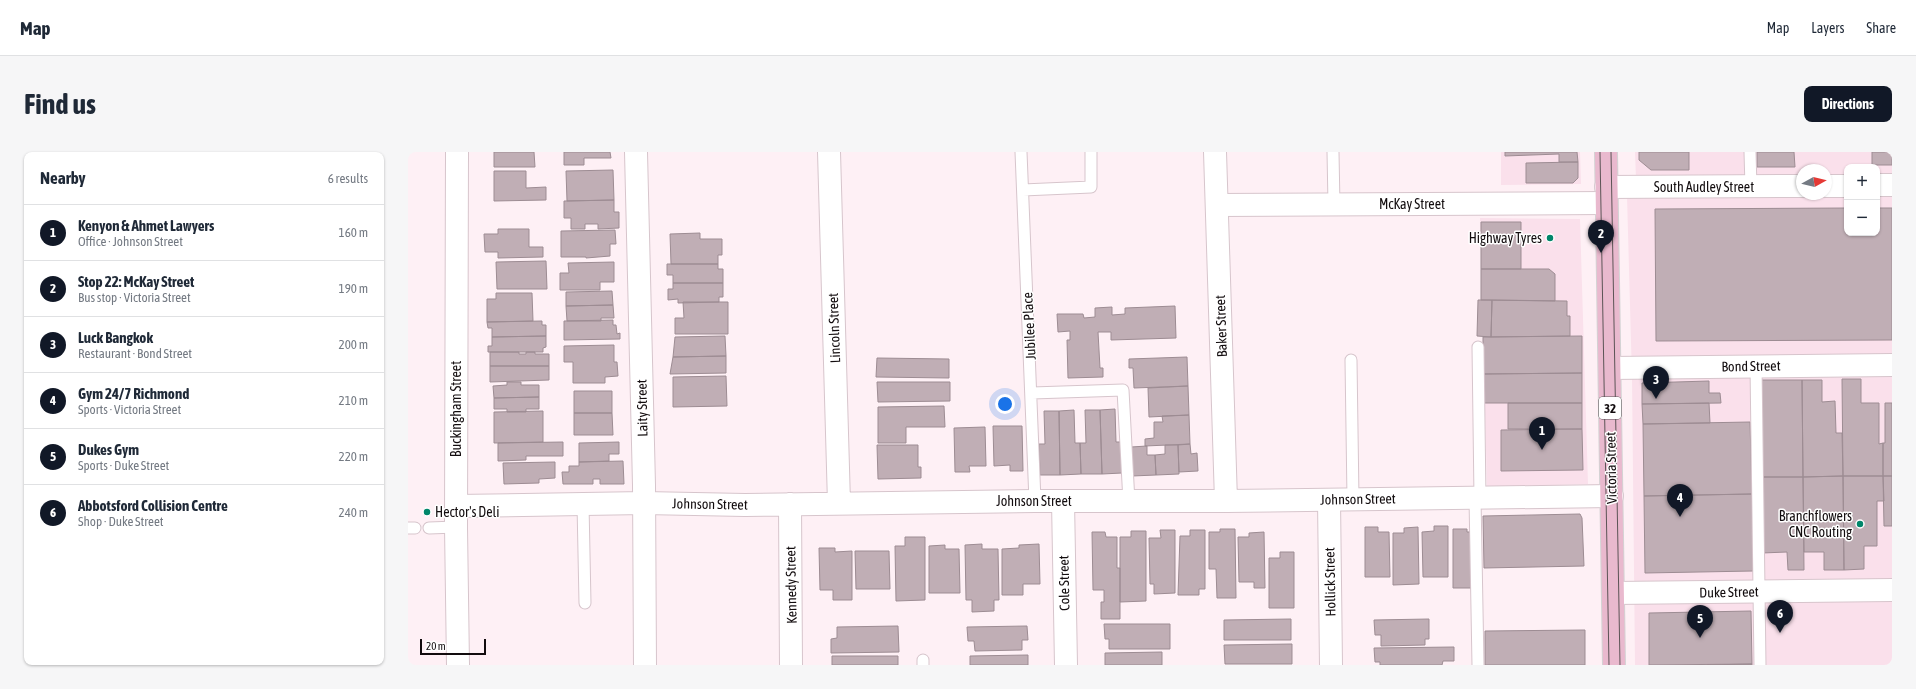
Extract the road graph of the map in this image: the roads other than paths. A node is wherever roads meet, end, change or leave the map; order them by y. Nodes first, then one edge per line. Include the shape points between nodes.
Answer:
1 (457, 152) edge
2 (636, 152) edge
3 (828, 152) edge
4 (1021, 152) edge
5 (1091, 152) edge
6 (1215, 152) edge
7 (1333, 152) edge
8 (1606, 152) edge
9 (1750, 152) edge
10 (1880, 185) edge
11 (1892, 185) edge
12 (1796, 186) edge
13 (1832, 186) edge
14 (1844, 186) edge
15 (1751, 187) junction
16 (1023, 190) junction
17 (1606, 195) junction
18 (1334, 204) junction
19 (1217, 205) junction
20 (1478, 347) dead end
21 (1351, 360) dead end
22 (1892, 365) edge
23 (1756, 366) junction
24 (1610, 368) junction
25 (1032, 393) junction
26 (1612, 496) junction
27 (1478, 498) junction
28 (1353, 499) junction
29 (1329, 500) junction
30 (1035, 501) junction
31 (1063, 501) junction
32 (1226, 501) junction
33 (1129, 502) junction
34 (644, 503) junction
35 (839, 503) junction
36 (583, 504) junction
37 (790, 504) junction
38 (456, 506) junction
39 (456, 527) junction
40 (430, 528) dead end
41 (1892, 590) edge
42 (1759, 592) junction
43 (1613, 593) junction
44 (585, 603) dead end
45 (458, 665) edge
46 (645, 665) edge
47 (791, 665) edge
48 (1066, 665) edge
49 (1331, 665) edge
50 (1478, 665) edge
51 (1614, 665) edge
52 (1760, 665) edge

1 - 38 street, Buckingham Street
2 - 34 street, Laity Street
3 - 35 street, Lincoln Street
4 - 16 lane, Jubilee Place
5 - 16 lane via 1091,187
6 - 19 street, Baker Street
7 - 18 lane
8 - 17 main road, Victoria Street / 32
9 - 15 lane
10 - 11 street
12 - 15 street, South Audley Street
13 - 14 street
15 - 17 street, South Audley Street
16 - 25 lane, Jubilee Place
17 - 18 street, McKay Street
17 - 24 main road, Victoria Street / 32
18 - 19 street, McKay Street
19 - 32 street, Baker Street
20 - 27 lane
21 - 28 lane
22 - 23 street, Bond Street
23 - 24 street, Bond Street
23 - 42 lane
24 - 26 main road, Victoria Street / 32
25 - 30 lane, Jubilee Place
25 - 33 lane via 1123,390
26 - 27 street, Johnson Street
26 - 43 main road, Victoria Street / 32
27 - 28 street, Johnson Street
27 - 50 lane
28 - 29 street, Johnson Street
29 - 32 street, Johnson Street
29 - 49 street, Hollick Street
30 - 31 street, Johnson Street
30 - 35 street, Johnson Street
31 - 33 street, Johnson Street
31 - 48 street, Cole Street
32 - 33 street, Johnson Street
34 - 36 street, Johnson Street
34 - 37 street, Johnson Street
34 - 46 street, Laity Street
35 - 37 street, Johnson Street
36 - 38 street, Johnson Street
36 - 44 lane
37 - 47 street, Kennedy Street
38 - 39 street, Buckingham Street
39 - 40 lane
39 - 45 street, Buckingham Street
41 - 42 street, Duke Street
42 - 43 street, Duke Street
42 - 52 lane
43 - 51 main road, Victoria Street / 32

